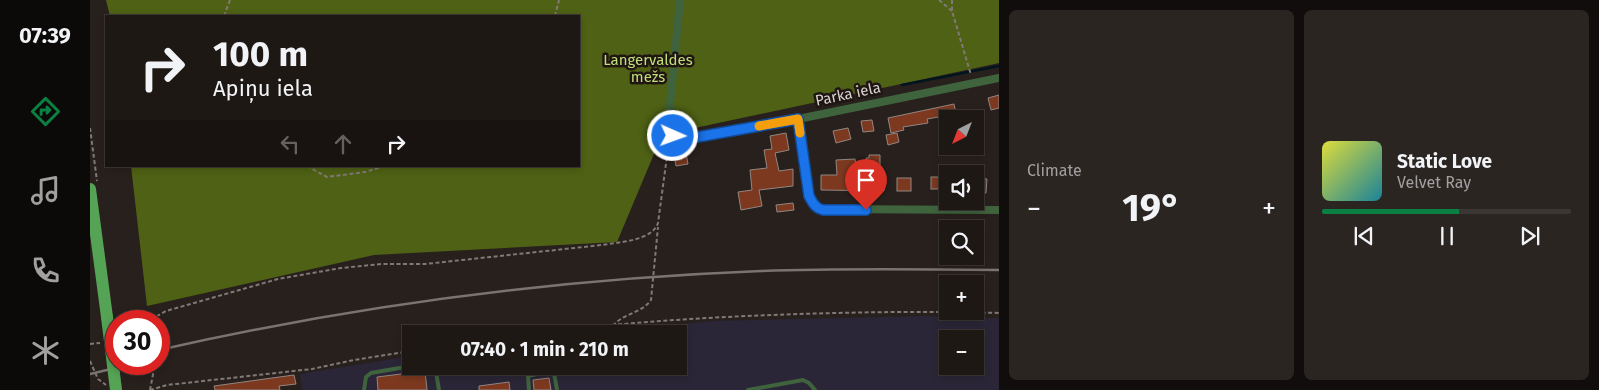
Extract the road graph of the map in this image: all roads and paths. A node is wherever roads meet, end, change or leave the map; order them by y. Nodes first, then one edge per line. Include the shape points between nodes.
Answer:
1 (230, 0) edge
2 (560, 0) edge
3 (680, 0) edge
4 (939, 0) edge
5 (952, 0) edge
6 (952, 11) junction
7 (224, 15) edge
8 (555, 15) edge
9 (972, 75) dead end
10 (999, 78) edge
11 (798, 119) junction
12 (673, 136) junction
13 (309, 167) edge
14 (382, 167) edge
15 (90, 189) edge
16 (999, 210) edge
17 (658, 223) junction
18 (170, 310) edge
19 (999, 313) edge
20 (614, 325) edge
21 (628, 325) edge
22 (402, 352) edge
23 (90, 361) edge
24 (402, 368) edge
25 (153, 375) edge
26 (436, 375) edge
27 (102, 384) dead end
28 (116, 390) edge
29 (150, 390) edge
30 (364, 390) edge
31 (439, 390) edge
32 (529, 390) edge
33 (557, 390) edge
34 (748, 390) edge
35 (815, 390) edge

1 - 7 path
2 - 8 path
3 - 12 street via 670,104
4 - 6 path
5 - 6 path
6 - 9 path
10 - 11 street, Parka iela
11 - 12 street, Parka iela via 692,138
11 - 16 street via 809,196 818,209
12 - 17 path via 666,156
13 - 14 path via 327,177
15 - 28 main road, bridge
17 - 18 path via 648,234 615,243 426,264 352,266 291,276
17 - 20 path via 651,300
19 - 21 path via 863,312
22 - 29 path via 312,369
23 - 27 path
24 - 30 lane via 371,374 366,377
25 - 29 path
26 - 31 lane
32 - 33 lane via 528,376 550,371 554,373
34 - 35 lane via 803,380

